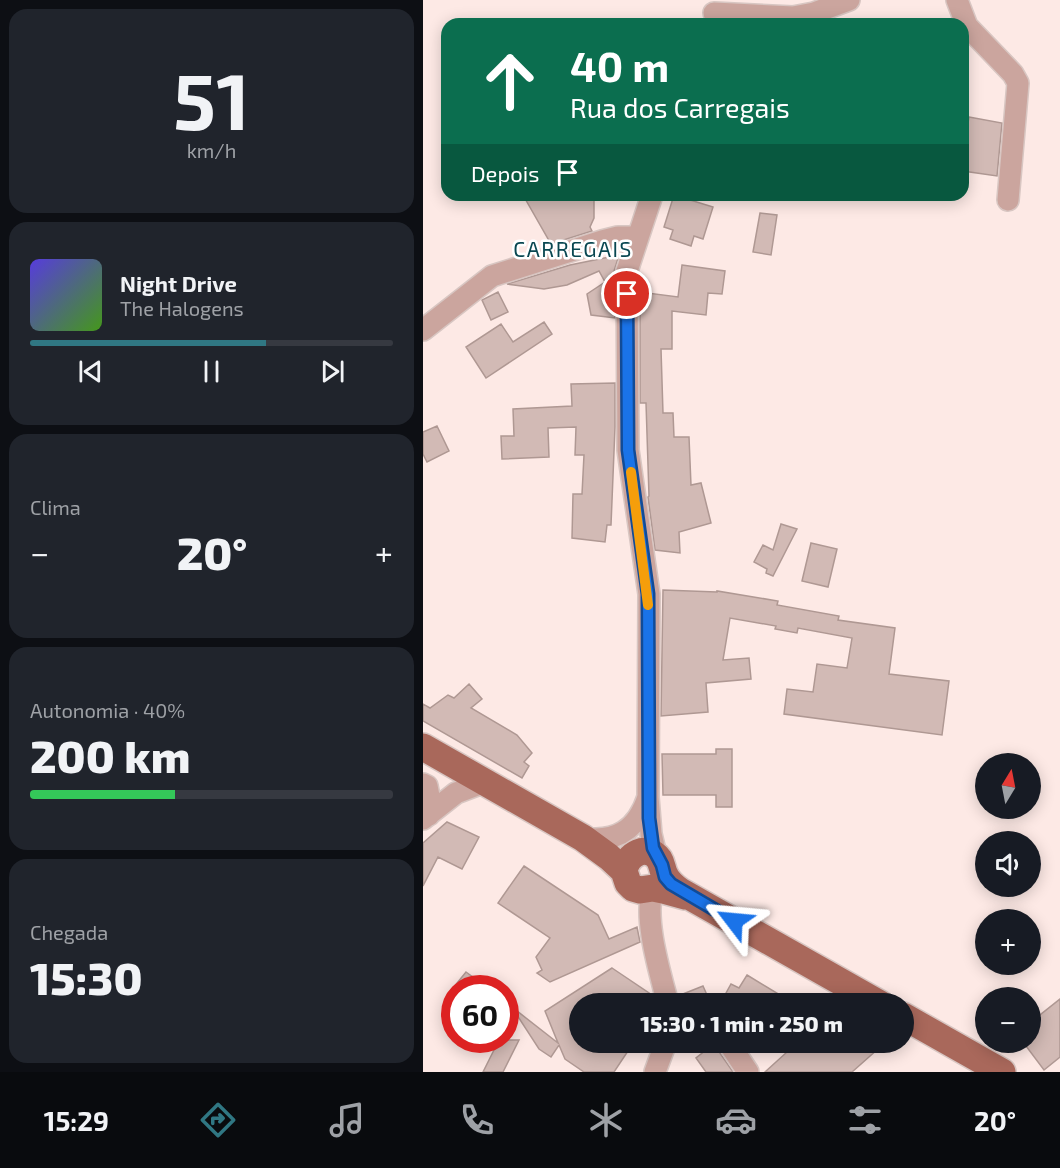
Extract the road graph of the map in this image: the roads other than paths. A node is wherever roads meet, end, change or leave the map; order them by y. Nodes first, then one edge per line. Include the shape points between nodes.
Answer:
1 (849, 0) edge
2 (957, 0) edge
3 (714, 12) edge
4 (964, 18) edge
5 (969, 28) edge
6 (1008, 200) dead end
7 (650, 201) edge
8 (638, 237) junction
9 (423, 330) edge
10 (423, 747) edge
11 (485, 782) junction
12 (425, 785) edge
13 (648, 796) junction
14 (449, 799) junction
15 (426, 817) edge
16 (583, 838) junction
17 (644, 871) junction
18 (667, 993) edge
19 (861, 993) edge
20 (914, 1022) edge
21 (662, 1053) edge
22 (735, 1053) edge
23 (655, 1072) edge
24 (748, 1072) edge
25 (1002, 1072) edge

1 - 3 street via 793,18
2 - 4 street
5 - 6 street via 1018,83
7 - 8 street
8 - 9 street via 603,241 492,276
8 - 13 street via 627,271 628,450 648,594
10 - 11 main road
11 - 14 street
11 - 16 main road
12 - 14 street
12 - 15 street via 430,801
13 - 16 street via 636,822 618,836
13 - 17 street via 642,833
14 - 15 street
16 - 17 main road via 609,857
17 - 18 street via 651,927
17 - 19 main road
20 - 25 main road
21 - 23 street
22 - 24 street

